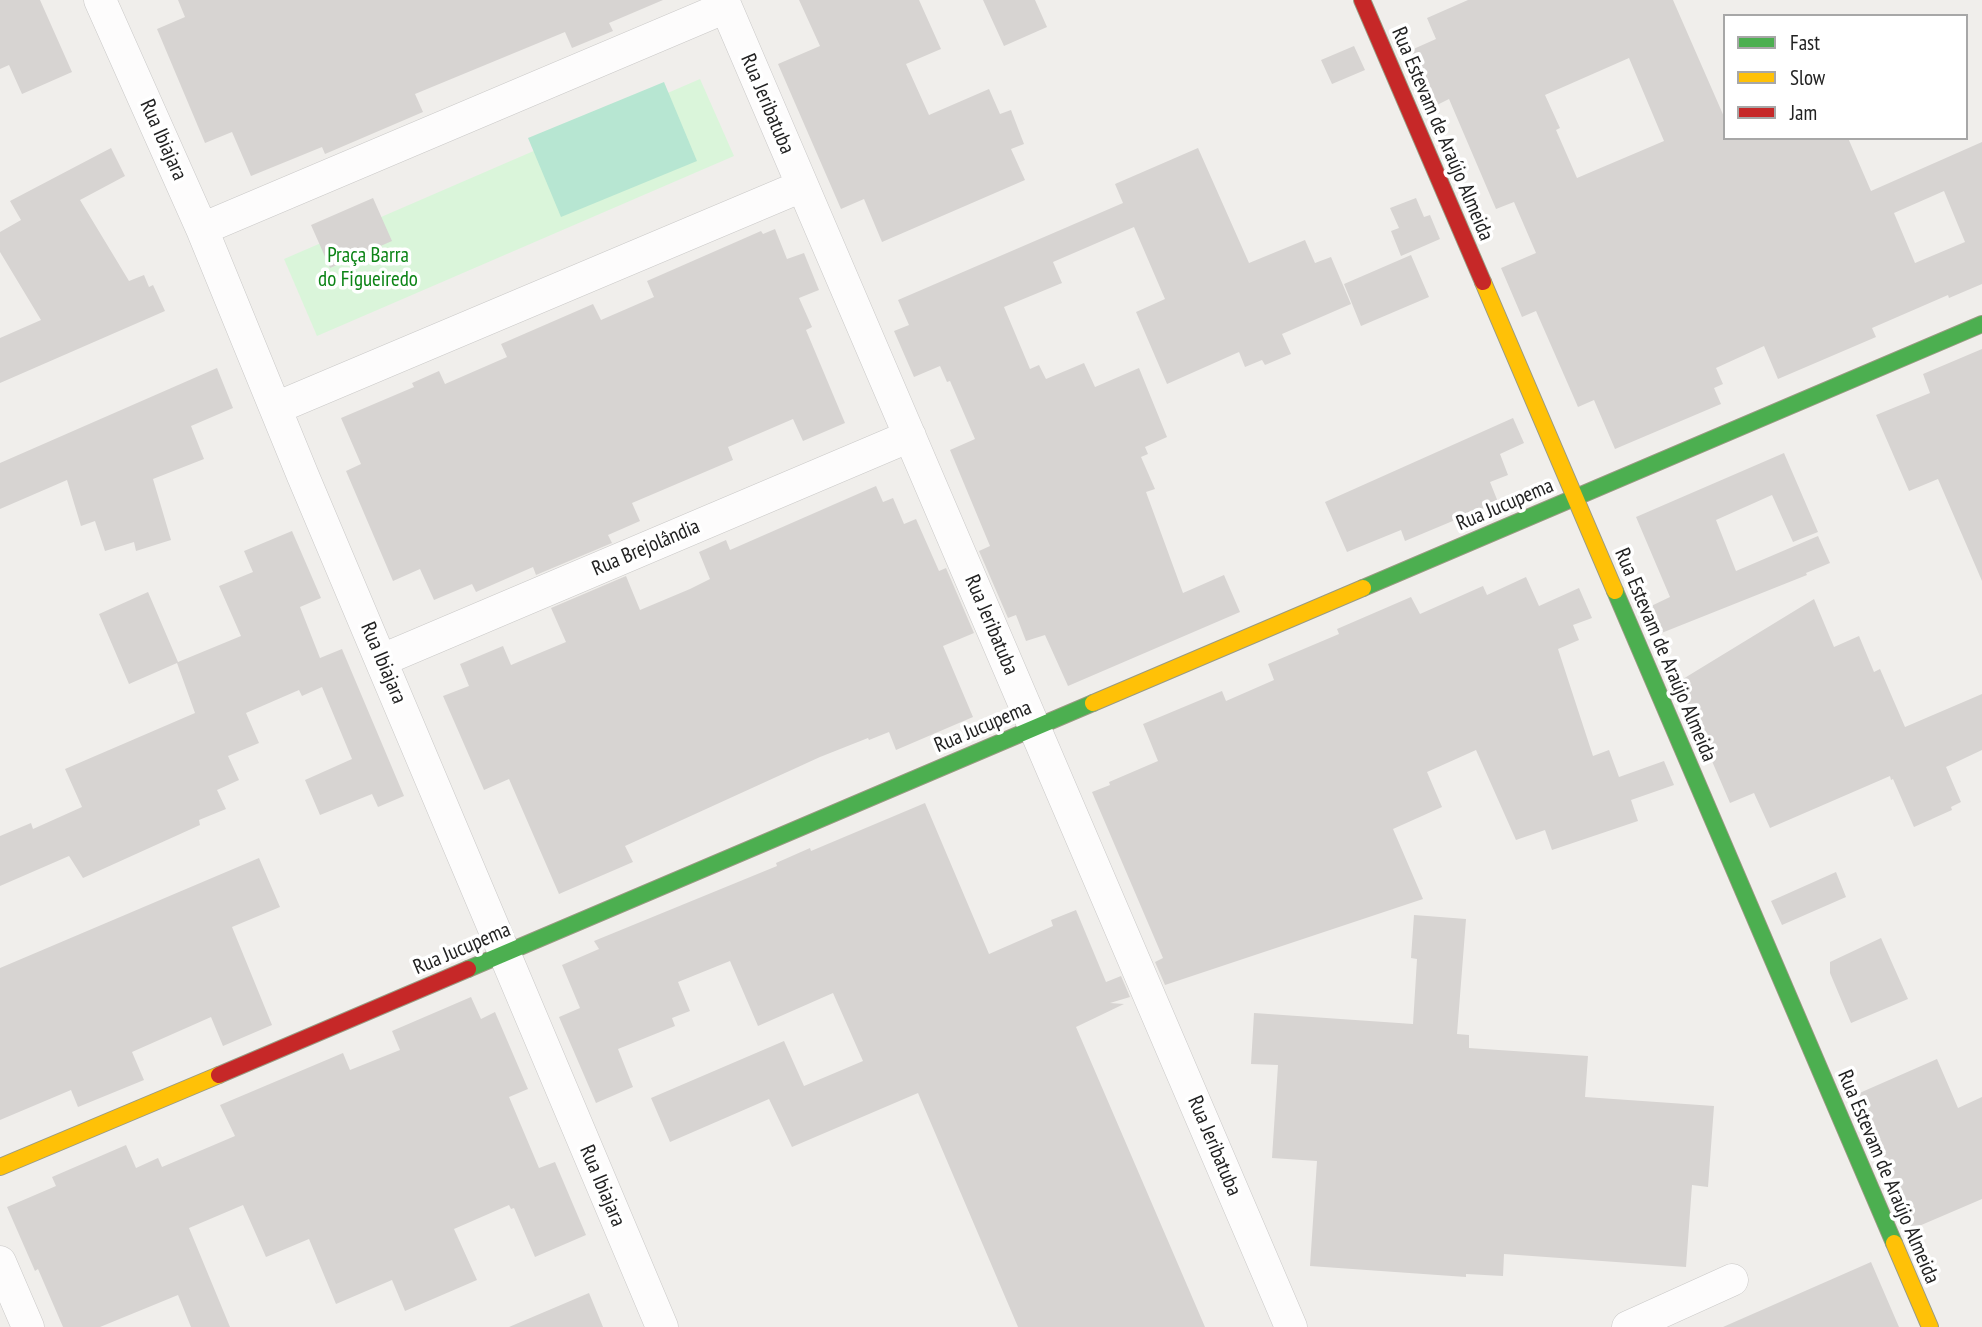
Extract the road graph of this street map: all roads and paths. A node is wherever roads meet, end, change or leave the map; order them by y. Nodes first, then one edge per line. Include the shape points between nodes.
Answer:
1 (100, 0) edge
2 (1363, 0) edge
3 (724, 4) edge
4 (802, 186) junction
5 (202, 229) junction
6 (1982, 324) edge
7 (276, 408) junction
8 (910, 436) junction
9 (1575, 498) junction
10 (382, 660) junction
11 (1034, 727) junction
12 (504, 954) junction
13 (0, 1167) edge
14 (0, 1262) edge
15 (1732, 1280) dead end
16 (28, 1327) edge
17 (663, 1327) edge
18 (1291, 1327) edge
19 (1628, 1327) edge
20 (1930, 1327) edge

1 - 5 street, Rua Ibiajara
2 - 9 street, Rua Estevam de Araújo Almeida
3 - 4 street, Rua Jeribatuba
3 - 5 street
4 - 7 street
4 - 8 street, Rua Jeribatuba
5 - 7 street, Rua Ibiajara
6 - 9 street, Rua Jucupema
7 - 10 street, Rua Ibiajara
8 - 10 street, Rua Brejolândia
8 - 11 street, Rua Jeribatuba
9 - 11 street, Rua Jucupema
9 - 20 street, Rua Estevam de Araújo Almeida
10 - 12 street, Rua Ibiajara
11 - 12 street, Rua Jucupema
11 - 18 street, Rua Jeribatuba
12 - 13 street, Rua Jucupema
12 - 17 street, Rua Ibiajara
14 - 16 street
15 - 19 street

